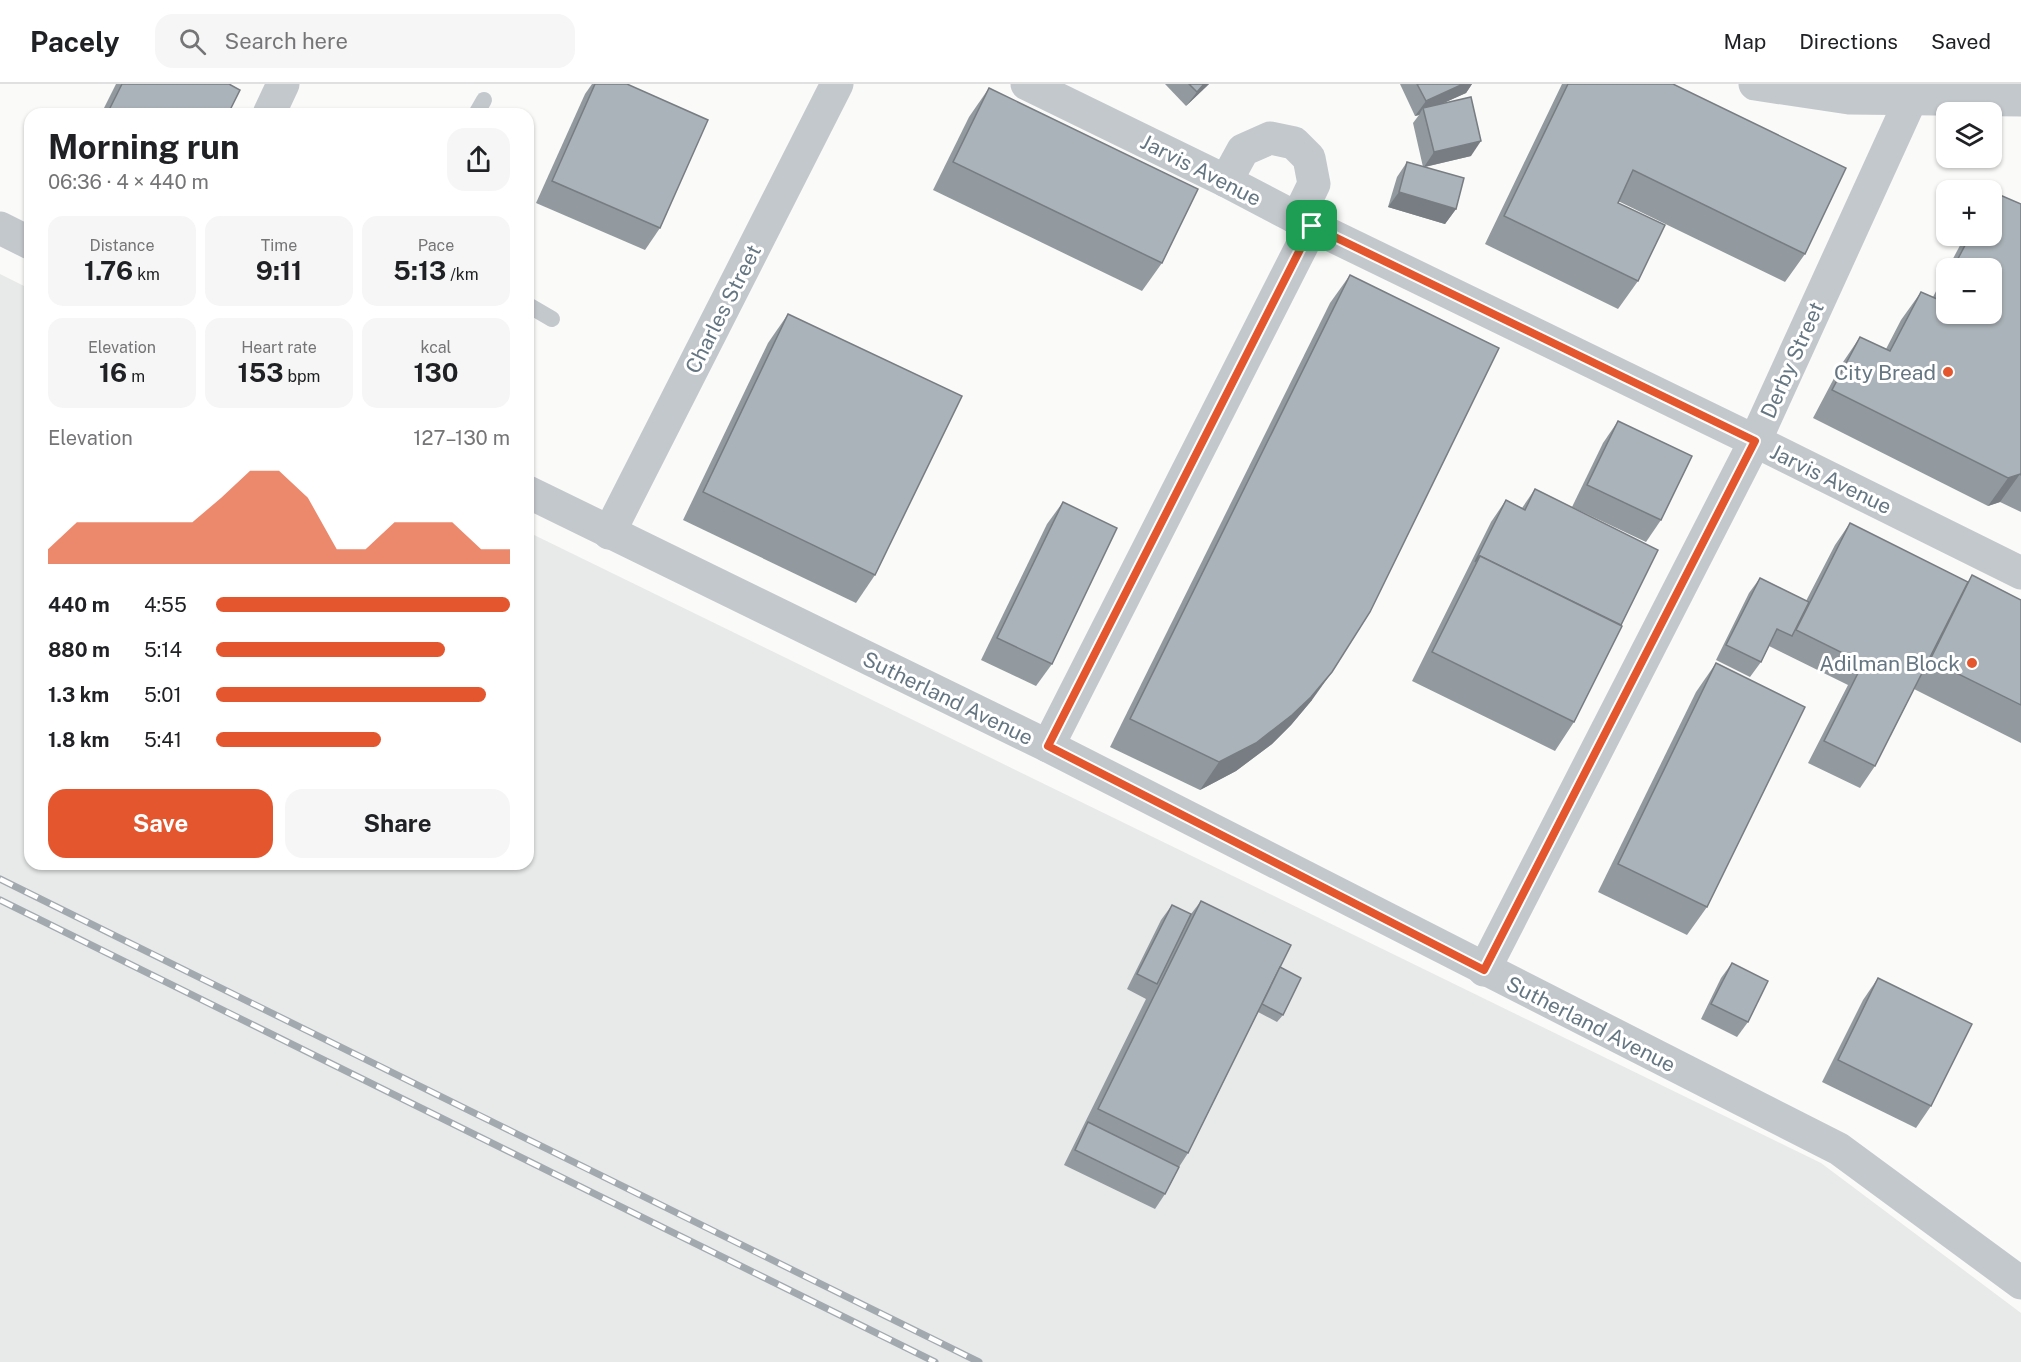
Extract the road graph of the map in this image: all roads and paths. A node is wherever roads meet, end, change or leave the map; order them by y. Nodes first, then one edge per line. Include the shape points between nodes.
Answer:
1 (284, 84) edge
2 (837, 84) edge
3 (1027, 84) edge
4 (1755, 84) edge
5 (1911, 99) junction
6 (2021, 100) edge
7 (272, 108) edge
8 (1226, 181) junction
9 (1305, 223) junction
10 (0, 228) edge
11 (24, 240) edge
12 (534, 308) edge
13 (552, 319) dead end
14 (1755, 441) junction
15 (534, 495) edge
16 (609, 533) junction
17 (2021, 573) edge
18 (1048, 746) junction
19 (1484, 970) junction
20 (2021, 1283) edge

1 - 7 street
2 - 16 street, Charles Street
3 - 8 street, Jarvis Avenue
4 - 5 street via 1849,98
5 - 6 street
5 - 14 street, Derby Street
8 - 9 street, Jarvis Avenue
8 - 9 street via 1243,150 1270,138 1294,143 1309,158 1314,184
9 - 14 street, Jarvis Avenue
9 - 18 street
10 - 11 street
12 - 13 lane
14 - 17 street, Jarvis Avenue
14 - 19 street, Derby Street
15 - 16 street, Sutherland Avenue
16 - 18 street, Sutherland Avenue
18 - 19 street, Sutherland Avenue
19 - 20 street, Sutherland Avenue via 1839,1149

